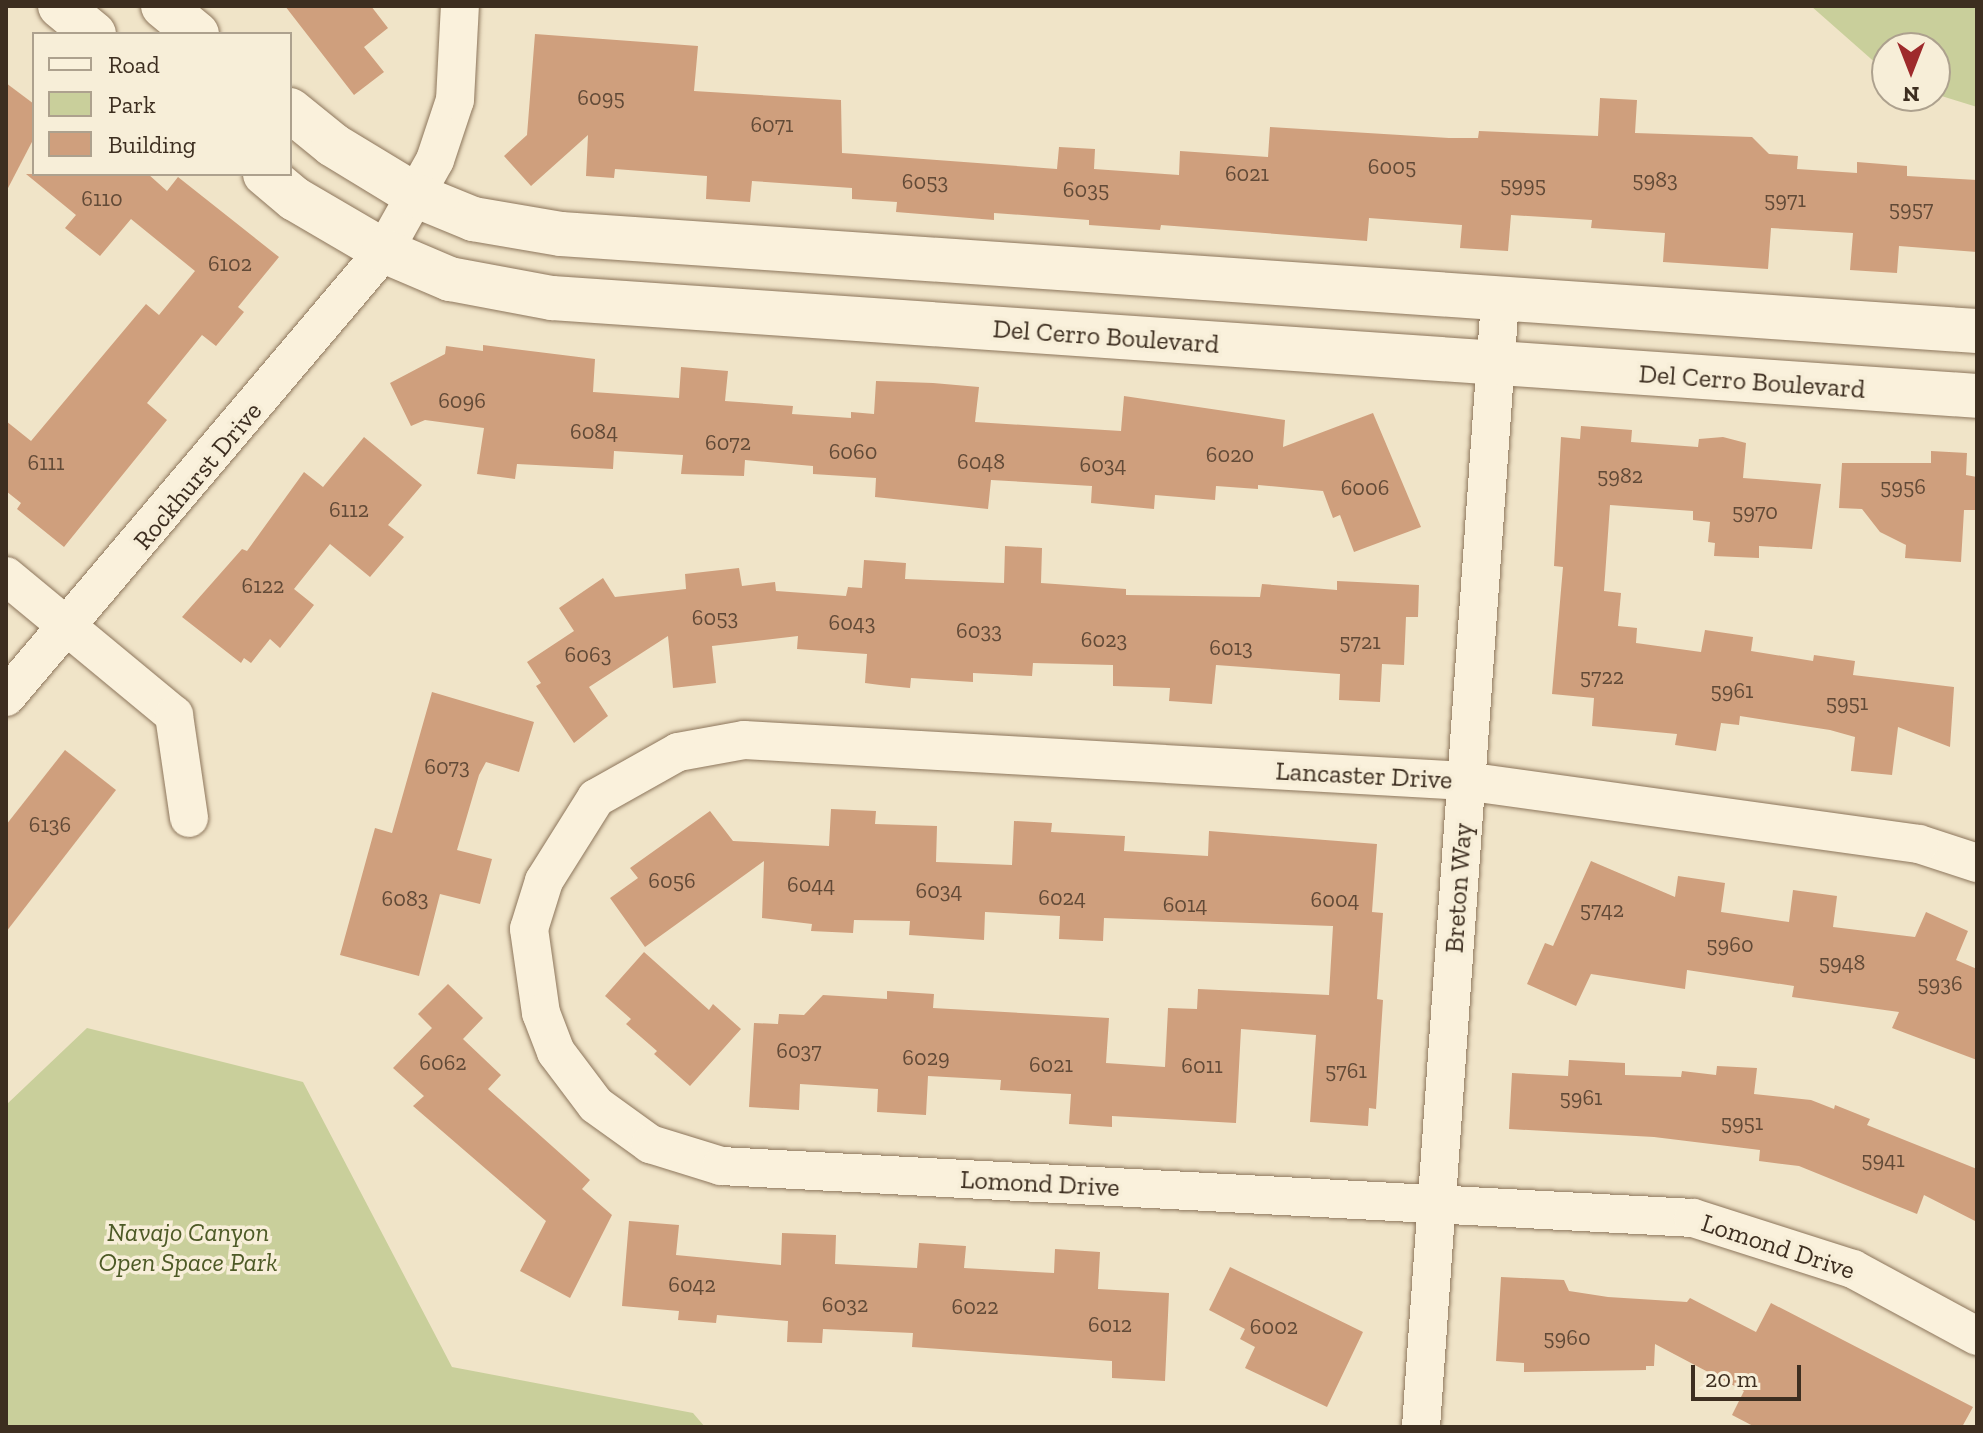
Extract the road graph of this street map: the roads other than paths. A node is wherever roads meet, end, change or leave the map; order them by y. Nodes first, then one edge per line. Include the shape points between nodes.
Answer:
1 (60, 6) edge
2 (163, 6) edge
3 (460, 6) edge
4 (92, 32) edge
5 (195, 32) edge
6 (292, 112) edge
7 (267, 176) edge
8 (417, 196) junction
9 (384, 251) junction
10 (1500, 300) junction
11 (1977, 331) edge
12 (1496, 365) junction
13 (1977, 396) edge
14 (6, 576) edge
15 (68, 627) junction
16 (6, 697) edge
17 (744, 740) joint
18 (1466, 781) junction
19 (189, 818) dead end
20 (1977, 863) edge
21 (1435, 1207) junction
22 (1977, 1336) edge
23 (1421, 1427) edge

1 - 4 street
2 - 5 street
3 - 8 street, Rockhurst Drive via 455,100
6 - 8 street via 333,145
7 - 9 street, Del Cerro Boulevard via 295,199
8 - 9 street, Rockhurst Drive
8 - 10 street via 473,219 561,234
9 - 12 street, Del Cerro Boulevard via 450,279 552,298
9 - 15 street, Rockhurst Drive
10 - 11 street
10 - 12 street, Breton Way
12 - 13 street, Del Cerro Boulevard
12 - 18 street, Breton Way
14 - 15 street
15 - 16 street, Rockhurst Drive
15 - 19 street via 174,715
17 - 18 street, Lancaster Drive
17 - 21 street, Lomond Drive via 678,752 596,798 544,881 529,929 541,1013 556,1052 596,1105 650,1144 721,1166
18 - 20 street, Lancaster Drive via 1919,844
18 - 21 street, Breton Way
21 - 22 street, Lomond Drive via 1693,1218 1853,1269
21 - 23 street, Breton Way

